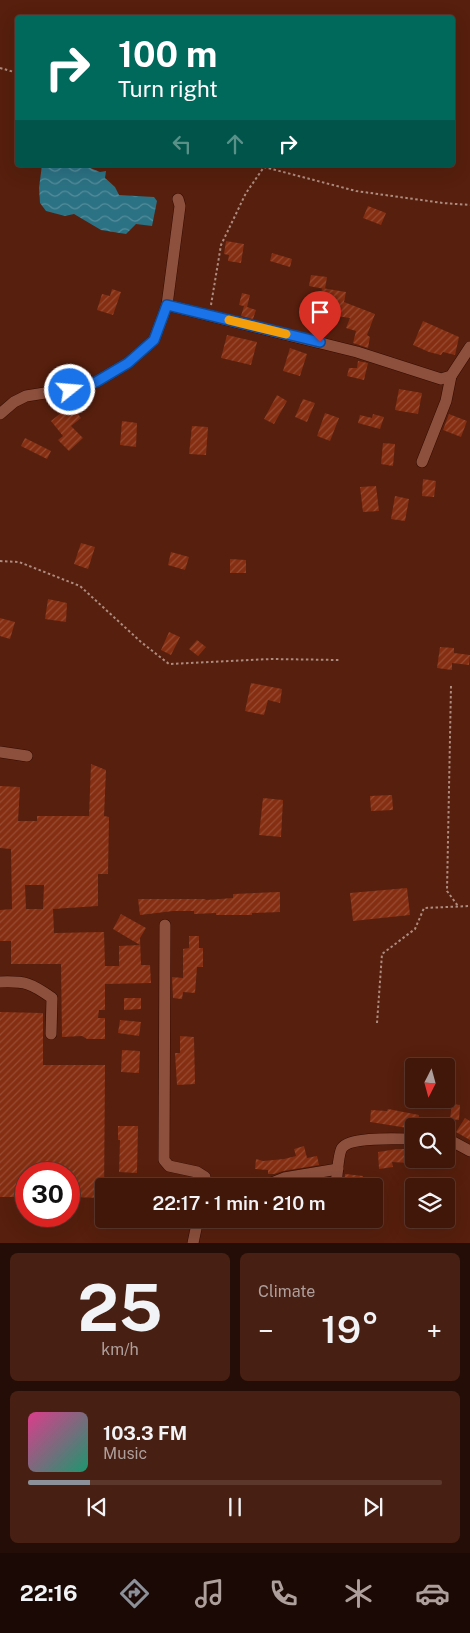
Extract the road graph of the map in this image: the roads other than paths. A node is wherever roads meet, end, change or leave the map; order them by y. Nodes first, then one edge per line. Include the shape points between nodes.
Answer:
1 (178, 199) dead end
2 (167, 305) junction
3 (470, 347) edge
4 (451, 376) junction
5 (0, 414) edge
6 (422, 462) dead end
7 (0, 752) edge
8 (27, 756) dead end
9 (165, 925) dead end
10 (0, 982) edge
11 (51, 1034) dead end
12 (405, 1139) edge
13 (455, 1143) edge
14 (470, 1151) edge
15 (338, 1169) junction
16 (205, 1178) edge
17 (284, 1178) edge
18 (337, 1178) edge
19 (196, 1228) edge
20 (193, 1243) edge

1 - 2 street via 180,206
2 - 4 street via 357,352 441,379
2 - 5 street via 154,340 128,363 96,382 70,390 26,396
3 - 4 street
4 - 6 street via 446,401
7 - 8 street
9 - 16 street via 164,1160 168,1166 197,1172
10 - 11 street via 22,981 52,998
12 - 15 street via 347,1143 341,1149
13 - 14 street
15 - 17 street
15 - 18 street
19 - 20 street

